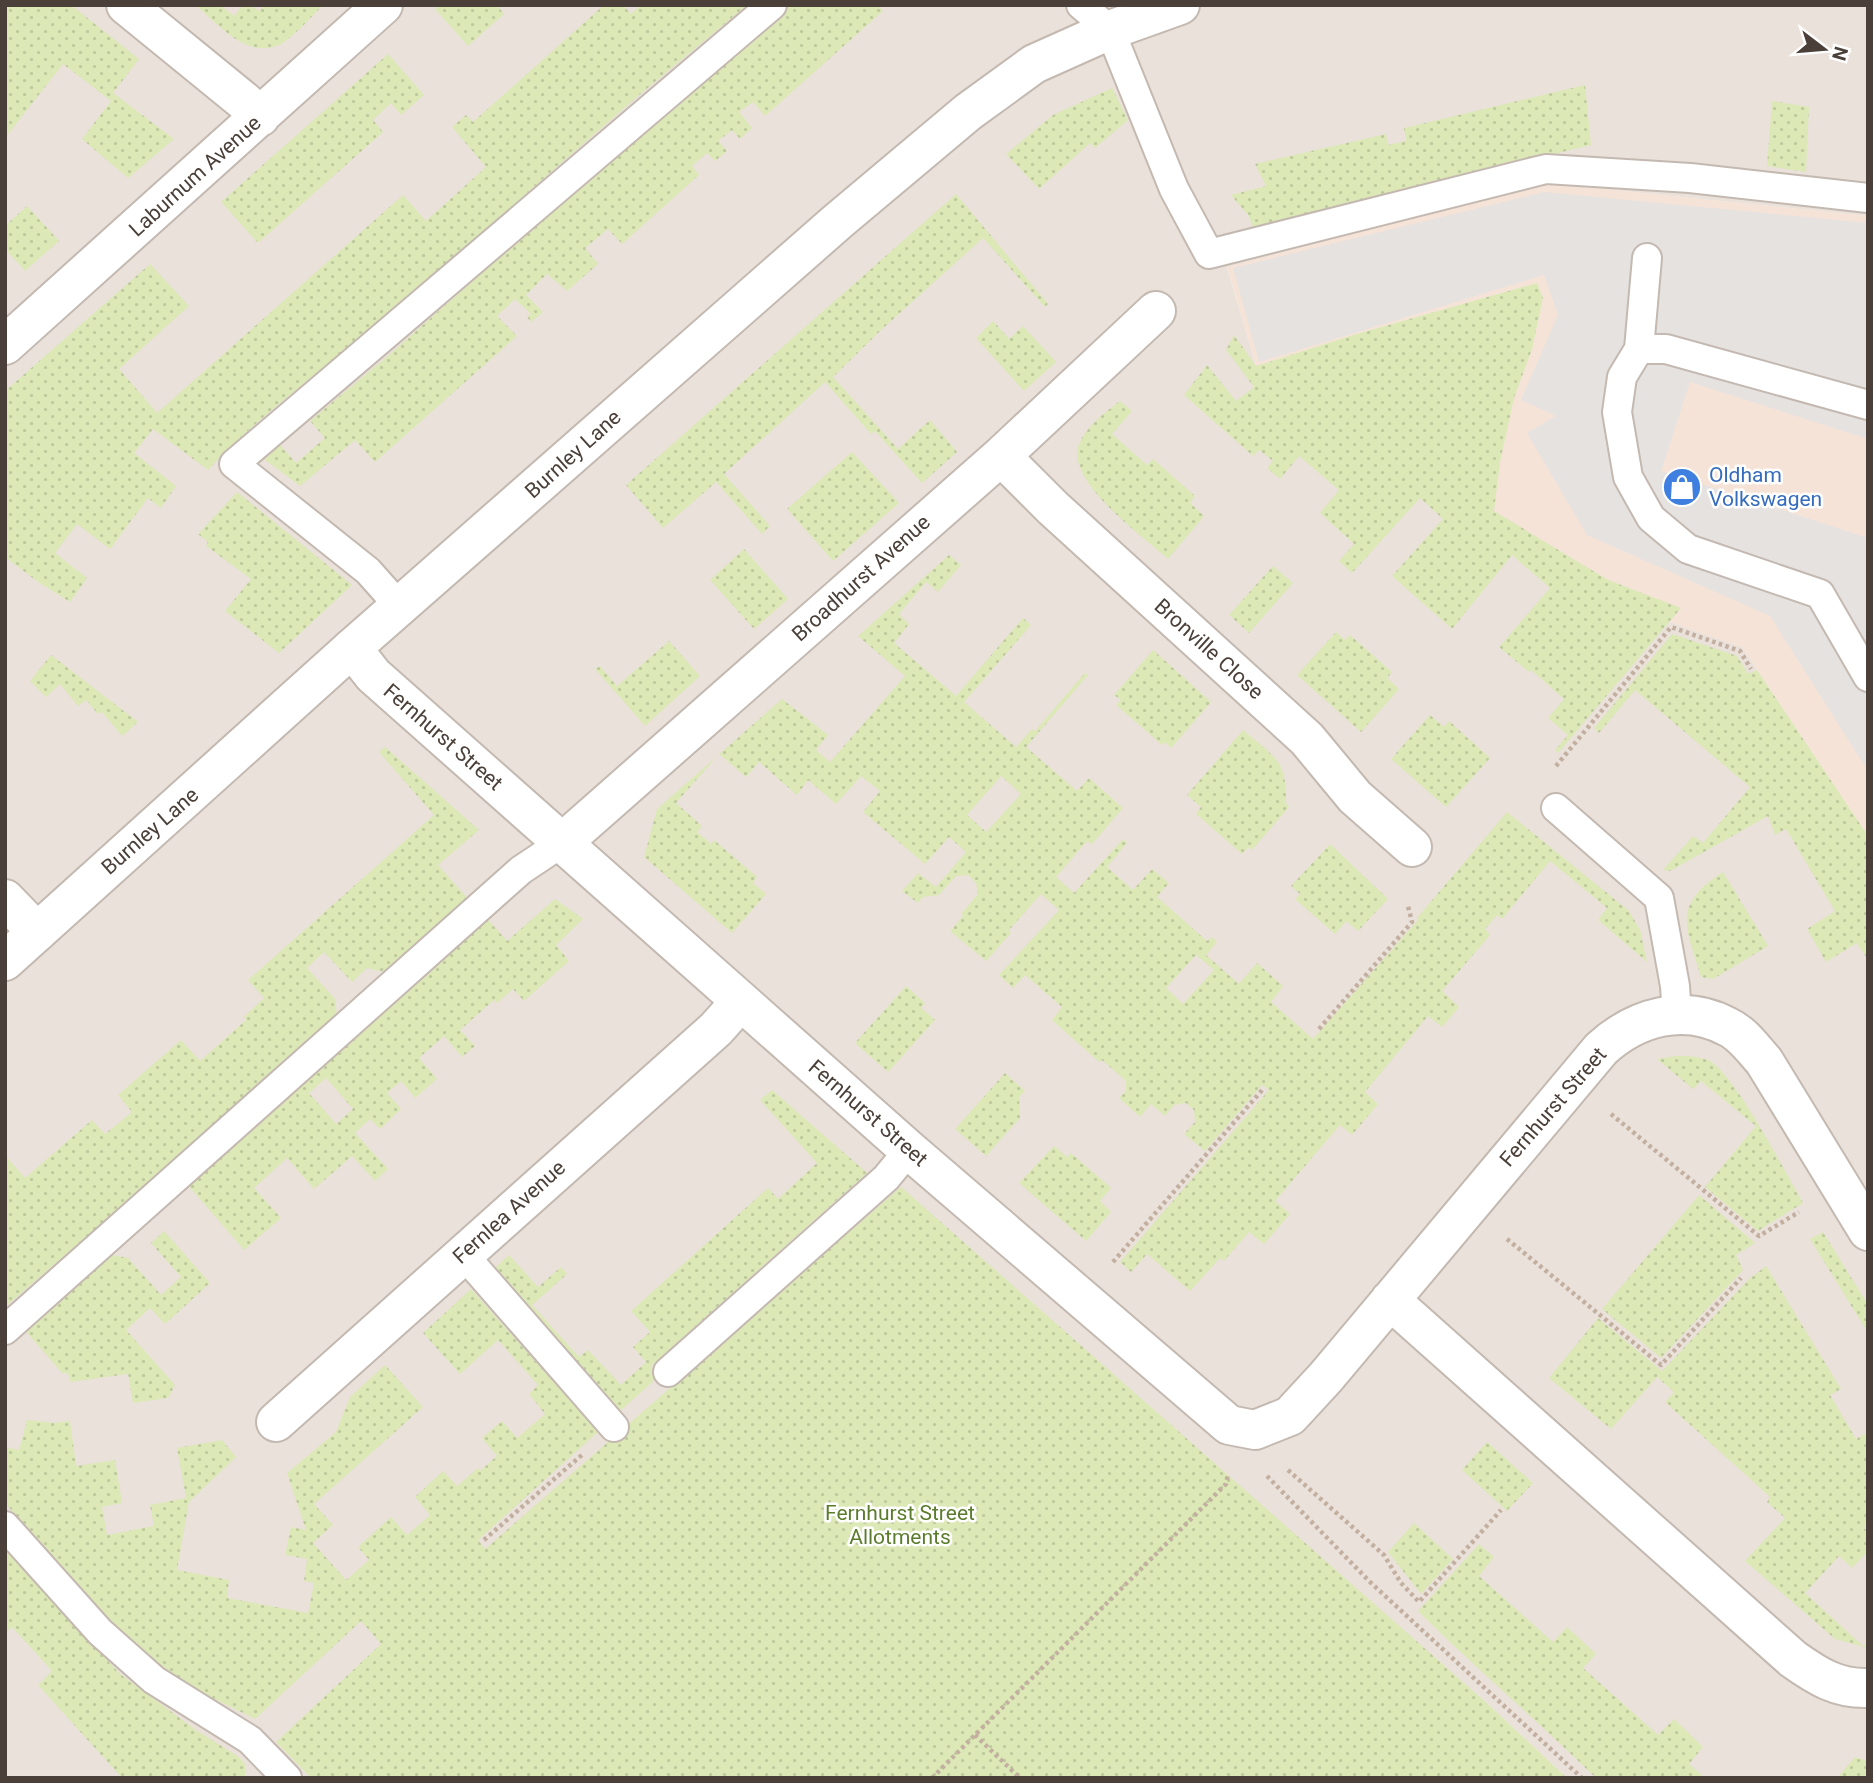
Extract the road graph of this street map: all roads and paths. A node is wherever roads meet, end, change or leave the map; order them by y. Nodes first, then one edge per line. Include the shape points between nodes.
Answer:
1 (126, 5) edge
2 (383, 5) edge
3 (772, 5) edge
4 (1081, 5) edge
5 (1180, 5) edge
6 (1110, 30) junction
7 (260, 117) junction
8 (1868, 198) edge
9 (1647, 258) dead end
10 (1156, 311) dead end
11 (5, 345) edge
12 (1639, 349) junction
13 (1868, 405) edge
14 (1001, 456) junction
15 (400, 607) junction
16 (352, 648) junction
17 (1751, 669) dead end
18 (1868, 677) edge
19 (1556, 808) joint
20 (563, 842) junction
21 (1412, 847) dead end
22 (5, 899) edge
23 (1408, 906) dead end
24 (37, 932) junction
25 (5, 961) edge
26 (741, 1001) junction
27 (1677, 1016) junction
28 (1319, 1029) dead end
29 (1264, 1089) dead end
30 (1606, 1111) dead end
31 (909, 1150) junction
32 (1802, 1210) dead end
33 (1868, 1231) edge
34 (1503, 1236) dead end
35 (463, 1254) junction
36 (1112, 1264) dead end
37 (1741, 1278) dead end
38 (1390, 1300) junction
39 (5, 1330) edge
40 (668, 1372) dead end
41 (276, 1422) dead end
42 (1229, 1425) junction
43 (614, 1427) dead end
44 (1283, 1464) dead end
45 (1260, 1470) dead end
46 (1501, 1510) dead end
47 (5, 1526) edge
48 (1868, 1689) edge
49 (975, 1735) junction
50 (287, 1778) edge
51 (932, 1778) edge
52 (1020, 1778) edge
53 (1582, 1778) edge

1 - 7 street
2 - 7 street, Laburnum Avenue
3 - 15 lane via 234,464 368,571
4 - 6 lane
5 - 6 street, Burnley Lane
6 - 8 lane via 1174,189 1209,254 1546,169 1690,178
6 - 15 street, Burnley Lane via 1034,64 968,112
7 - 11 street, Laburnum Avenue
9 - 12 lane
10 - 14 street, Broadhurst Avenue
12 - 13 lane via 1667,349
12 - 18 lane via 1622,377 1617,412 1628,477 1651,518 1688,550 1820,594
14 - 20 street, Broadhurst Avenue
14 - 21 street, Bronville Close via 1307,738 1355,797
15 - 16 street, Burnley Lane
16 - 20 street, Fernhurst Street via 373,675
16 - 24 street, Burnley Lane
17 - 19 path via 1740,651 1671,627 1535,791
19 - 27 lane via 1659,898
20 - 26 street, Fernhurst Street
20 - 39 lane via 521,870
22 - 24 street
23 - 28 path via 1412,922
24 - 25 street, Burnley Lane
26 - 31 street, Fernhurst Street
26 - 35 street, Fernlea Avenue via 716,1029
27 - 33 street, Fernhurst Street via 1694,1015 1730,1027 1764,1061
27 - 38 street, Fernhurst Street via 1633,1025 1601,1049
29 - 36 path
30 - 32 path via 1759,1236
31 - 40 lane via 886,1178
31 - 42 street, Fernhurst Street
34 - 37 path via 1661,1365
35 - 41 street, Fernlea Avenue
35 - 43 lane
38 - 42 street, Fernhurst Street via 1290,1416 1255,1430
38 - 48 street via 1793,1659 1833,1684
42 - 49 path via 1233,1458 1226,1484
44 - 46 path via 1384,1555 1419,1602
45 - 53 path via 1369,1581
47 - 50 lane via 100,1632 154,1680 250,1740
49 - 51 path
49 - 52 path

